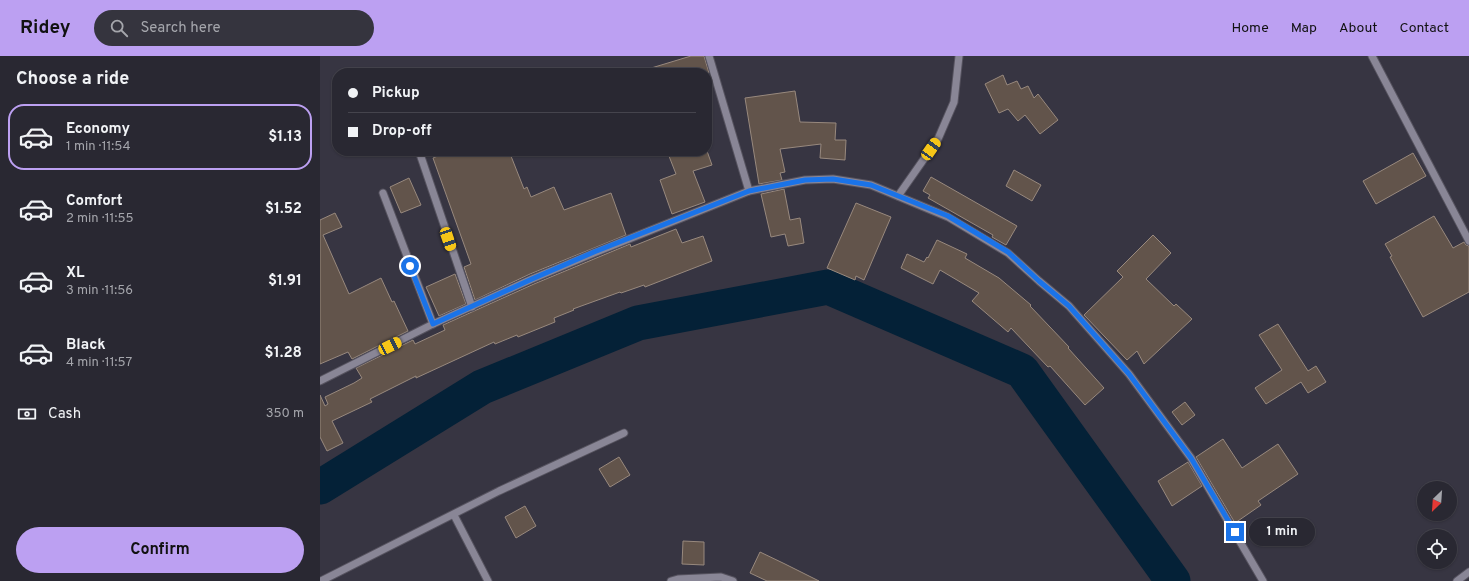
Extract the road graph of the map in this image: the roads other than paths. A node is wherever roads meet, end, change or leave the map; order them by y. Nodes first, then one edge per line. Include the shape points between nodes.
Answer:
1 (709, 56) edge
2 (959, 56) edge
3 (1372, 56) edge
4 (421, 156) edge
5 (749, 191) junction
6 (382, 193) dead end
7 (898, 196) junction
8 (1469, 241) edge
9 (472, 307) junction
10 (433, 324) junction
11 (320, 381) edge
12 (624, 434) dead end
13 (454, 515) junction
14 (1469, 572) edge
15 (321, 581) edge
16 (488, 581) edge
17 (671, 581) edge
18 (733, 581) edge
19 (1263, 581) edge
20 (1457, 581) edge

1 - 5 street
2 - 7 street via 954,102 938,139
3 - 8 street
4 - 9 street
5 - 7 street via 805,180 833,179 871,185
5 - 9 street via 594,252
6 - 10 street
7 - 19 street via 948,216 1008,252 1069,306 1129,374 1191,458
9 - 10 street
10 - 11 street
12 - 13 street via 542,470
13 - 15 street
13 - 16 street
14 - 20 street
17 - 18 street via 721,577

